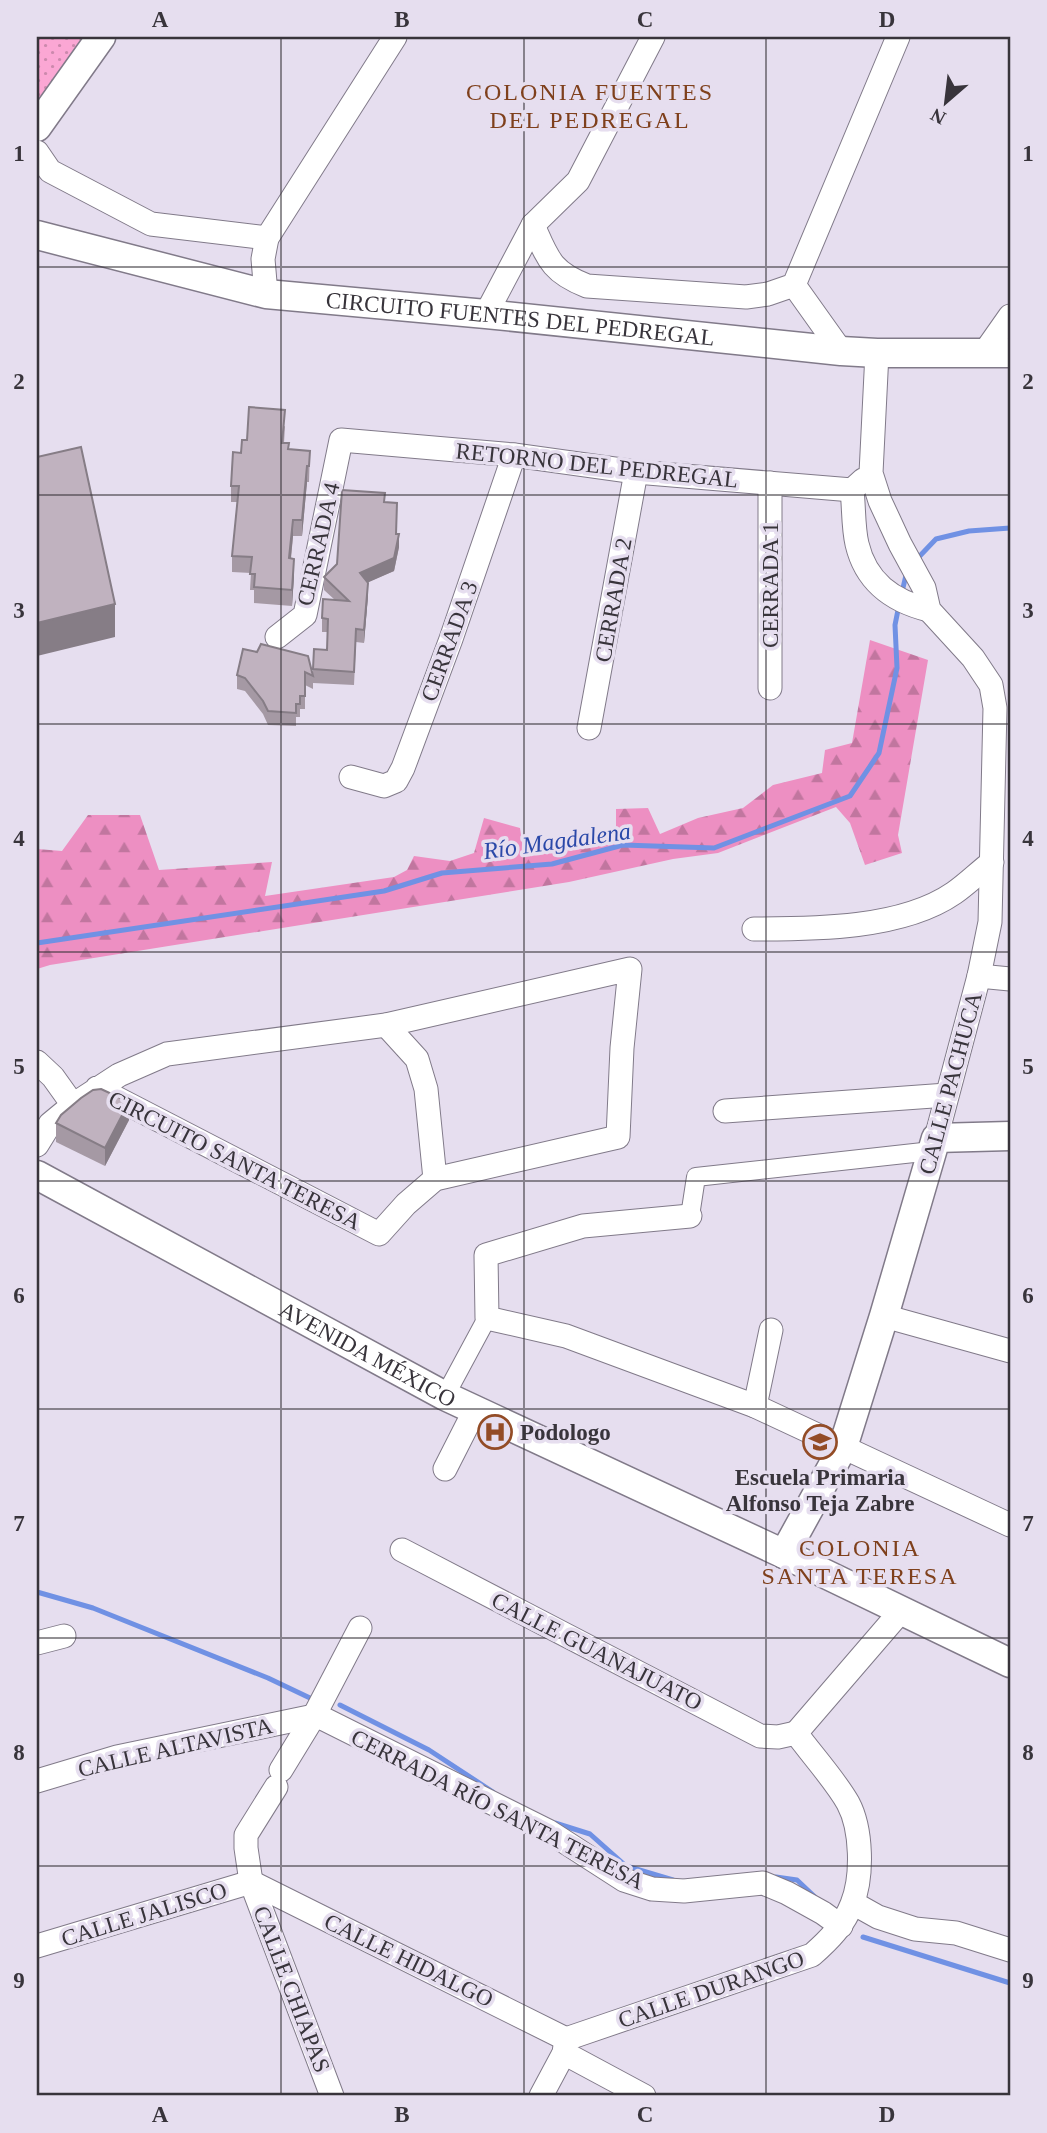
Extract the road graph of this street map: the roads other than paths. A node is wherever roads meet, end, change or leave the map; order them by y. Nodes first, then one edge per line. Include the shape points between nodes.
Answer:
1 (101, 37) edge
2 (395, 37) edge
3 (653, 37) edge
4 (898, 37) edge
5 (37, 128) edge
6 (37, 152) edge
7 (533, 225) junction
8 (37, 234) edge
9 (267, 238) junction
10 (794, 285) junction
11 (265, 294) junction
12 (486, 314) junction
13 (1010, 316) edge
14 (841, 351) junction
15 (877, 353) junction
16 (997, 353) edge
17 (341, 440) joint
18 (514, 454) junction
19 (636, 472) junction
20 (871, 473) junction
21 (770, 483) junction
22 (852, 490) junction
23 (926, 599) junction
24 (277, 637) dead end
25 (1001, 681) edge
26 (769, 688) dead end
27 (589, 728) dead end
28 (351, 777) dead end
29 (992, 862) junction
30 (754, 929) dead end
31 (979, 976) junction
32 (1010, 979) edge
33 (386, 1025) junction
34 (37, 1062) edge
35 (97, 1088) junction
36 (947, 1096) junction
37 (73, 1104) junction
38 (725, 1111) dead end
39 (1010, 1136) edge
40 (934, 1144) junction
41 (37, 1145) edge
42 (37, 1175) edge
43 (435, 1179) junction
44 (690, 1216) joint
45 (884, 1316) junction
46 (487, 1318) junction
47 (771, 1330) dead end
48 (1010, 1351) edge
49 (445, 1396) junction
50 (755, 1406) junction
51 (475, 1410) junction
52 (843, 1447) junction
53 (445, 1469) dead end
54 (1010, 1525) edge
55 (402, 1550) dead end
56 (783, 1554) junction
57 (901, 1611) junction
58 (360, 1628) dead end
59 (64, 1636) dead end
60 (37, 1643) edge
61 (1010, 1663) edge
62 (314, 1716) junction
63 (796, 1733) junction
64 (37, 1780) edge
65 (251, 1882) junction
66 (853, 1903) junction
67 (841, 1926) junction
68 (37, 1946) edge
69 (1010, 1950) edge
70 (565, 2046) junction
71 (332, 2096) edge
72 (541, 2096) edge
73 (644, 2096) edge

1 - 5 street
2 - 9 street
3 - 7 street via 578,181
4 - 10 street
6 - 9 street via 50,171 151,224
7 - 10 street via 549,261 567,278 587,286 746,297
7 - 12 street
8 - 11 street, CIRCUITO FUENTES DEL PEDREGAL
9 - 11 street
10 - 14 street
11 - 12 street, CIRCUITO FUENTES DEL PEDREGAL
12 - 14 street, CIRCUITO FUENTES DEL PEDREGAL
13 - 16 street
14 - 15 street, CIRCUITO FUENTES DEL PEDREGAL
15 - 16 street, CIRCUITO FUENTES DEL PEDREGAL
15 - 20 street, CALLE PACHUCA
17 - 18 street, RETORNO DEL PEDREGAL
17 - 24 street, CERRADA 4 via 305,615
18 - 19 street, RETORNO DEL PEDREGAL
18 - 28 street, CERRADA 3 via 403,768 396,781 384,786
19 - 21 street, RETORNO DEL PEDREGAL
19 - 27 street, CERRADA 2
20 - 22 street
20 - 23 street, CALLE PACHUCA
21 - 22 street, RETORNO DEL PEDREGAL
21 - 26 street, CERRADA 1
22 - 23 street via 856,544 869,573 905,604
23 - 25 street, CALLE PACHUCA via 973,658
25 - 29 street, CALLE PACHUCA via 995,708
29 - 30 street via 952,894 913,913 852,925
29 - 31 street, CALLE PACHUCA via 990,922
31 - 32 street
31 - 36 street, CALLE PACHUCA
33 - 35 street, CIRCUITO SANTA TERESA via 167,1054
33 - 43 street via 417,1059 426,1088
33 - 43 street, CIRCUITO SANTA TERESA via 630,969 618,1137
34 - 37 street
35 - 37 street, CIRCUITO SANTA TERESA
35 - 43 street, CIRCUITO SANTA TERESA via 379,1234
36 - 38 street
36 - 40 street, CALLE PACHUCA
37 - 41 street, CIRCUITO SANTA TERESA via 50,1124
39 - 40 street
40 - 44 street via 696,1177
40 - 45 street, CALLE PACHUCA
42 - 49 street, AVENIDA MÉXICO
44 - 46 street via 583,1226 486,1255
45 - 48 street
45 - 52 street, CALLE PACHUCA
46 - 49 street
46 - 50 street via 566,1336
47 - 50 street
49 - 51 street, AVENIDA MÉXICO
50 - 52 street
51 - 53 street
51 - 56 street, AVENIDA MÉXICO
52 - 54 street
52 - 56 street, CALLE PACHUCA
55 - 63 street, CALLE GUANAJUATO via 760,1736
56 - 57 street, AVENIDA MÉXICO
57 - 61 street, AVENIDA MÉXICO
57 - 63 street
58 - 62 street, CALLE CHIAPAS
59 - 60 street
62 - 64 street, CALLE ALTAVISTA
62 - 65 street, CALLE CHIAPAS via 246,1835
62 - 67 street, CERRADA RÍO SANTA TERESA via 548,1831 624,1880 652,1889 684,1891 763,1883
63 - 66 street, CALLE DURANGO via 848,1803 857,1827 860,1858
65 - 68 street, CALLE JALISCO
65 - 70 street, CALLE HIDALGO
65 - 71 street, CALLE CHIAPAS
66 - 67 street, CALLE DURANGO
66 - 69 street via 915,1929 956,1934
67 - 70 street, CALLE DURANGO via 813,1955
70 - 72 street
70 - 73 street, CALLE HIDALGO

